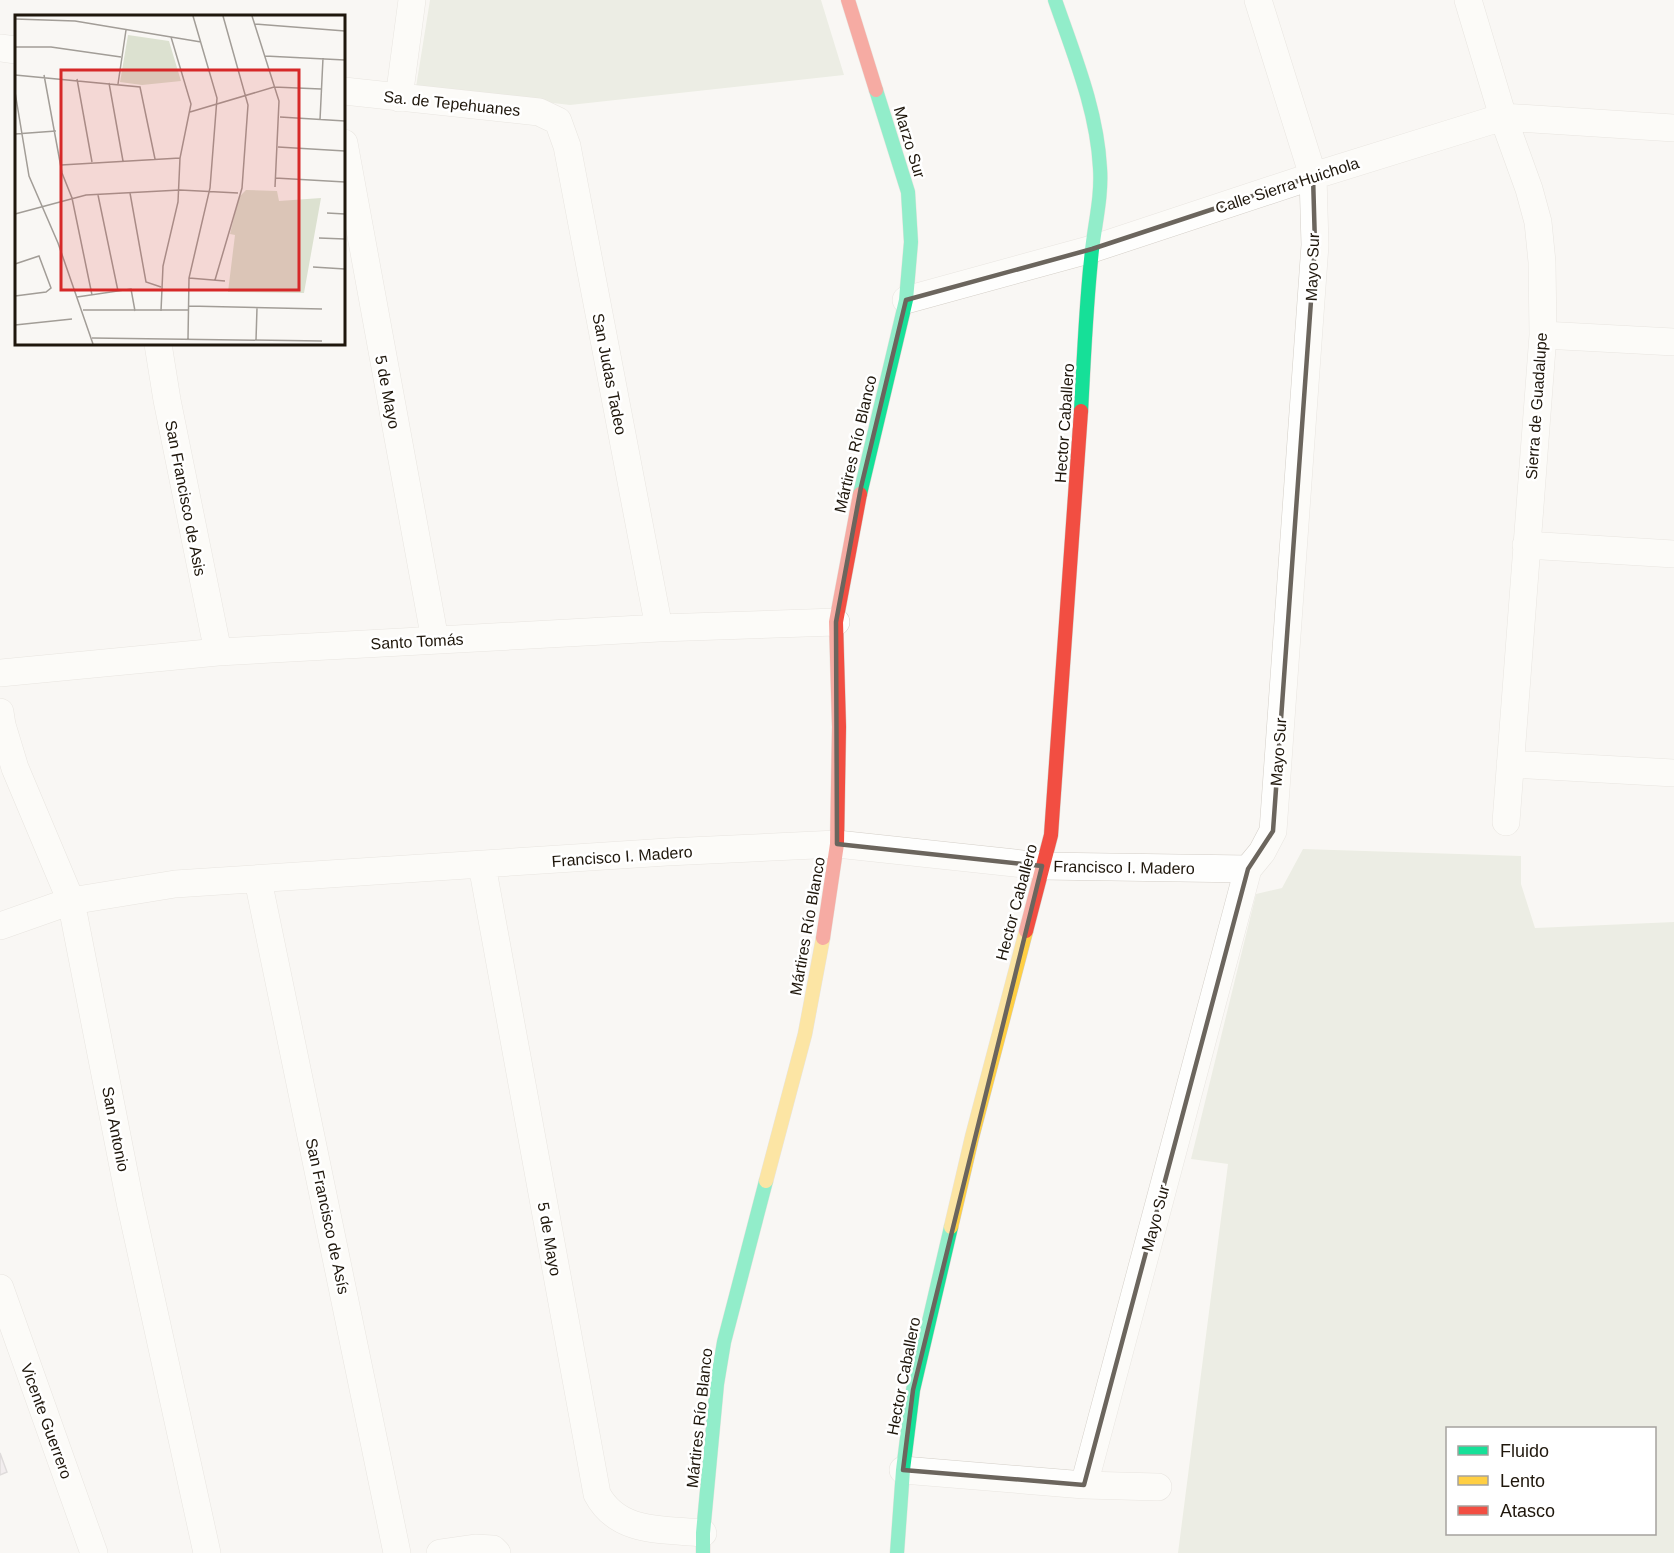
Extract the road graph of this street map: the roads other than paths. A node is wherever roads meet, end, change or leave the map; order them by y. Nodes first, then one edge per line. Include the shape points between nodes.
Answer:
1 (412, 0) edge
2 (848, 0) edge
3 (1055, 0) edge
4 (1258, 0) edge
5 (1468, 0) edge
6 (0, 48) edge
7 (15, 50) edge
8 (345, 91) edge
9 (399, 98) junction
10 (1503, 117) junction
11 (558, 121) joint
12 (1674, 128) edge
13 (345, 148) edge
14 (1313, 176) junction
15 (1092, 249) junction
16 (906, 300) junction
17 (1543, 335) junction
18 (1674, 342) edge
19 (158, 345) edge
20 (1526, 545) junction
21 (1674, 554) edge
22 (836, 622) junction
23 (659, 628) junction
24 (435, 640) junction
25 (218, 652) junction
26 (0, 673) edge
27 (0, 712) edge
28 (1510, 764) junction
29 (1674, 773) edge
30 (1506, 822) dead end
31 (837, 844) junction
32 (482, 865) junction
33 (1042, 866) junction
34 (1248, 869) junction
35 (258, 880) junction
36 (71, 902) junction
37 (0, 926) edge
38 (0, 1288) edge
39 (903, 1470) junction
40 (1084, 1485) junction
41 (1158, 1487) dead end
42 (703, 1543) edge
43 (94, 1553) edge
44 (207, 1553) edge
45 (397, 1553) edge
46 (440, 1553) edge
47 (497, 1553) edge
48 (897, 1553) edge

1 - 9 street
2 - 16 street, Marzo Sur via 908,192 911,242
3 - 15 street, Hector Caballero via 1092,112 1100,155 1100,194
4 - 14 street, Mayo Sur
5 - 10 street, Sierra de Guadalupe
6 - 7 street
8 - 9 street, Sa. de Tepehuanes
9 - 11 street, Sa. de Tepehuanes via 539,112
10 - 12 street, Calle Sierra Huichola
10 - 14 street, Calle Sierra Huichola
10 - 17 street, Sierra de Guadalupe via 1538,222
11 - 23 street, San Judas Tadeo via 567,146
13 - 24 street, 5 de Mayo
14 - 15 street, Calle Sierra Huichola
14 - 34 street, Mayo Sur via 1315,245 1273,831
15 - 16 street, Calle Sierra Huichola
15 - 33 street, Hector Caballero via 1051,835
16 - 22 street, Mártires Río Blanco via 861,487
17 - 18 street
17 - 20 street, Sierra de Guadalupe
19 - 25 street, San Francisco de Asis
20 - 21 street
20 - 28 street, Sierra de Guadalupe
22 - 23 street, Santo Tomás
22 - 31 street, Mártires Río Blanco
23 - 24 street, Santo Tomás
24 - 25 street, Santo Tomás
25 - 26 street, Santo Tomás
27 - 36 street, San Antonio via 15,768
28 - 29 street
28 - 30 street, Sierra de Guadalupe
31 - 32 street, Francisco I. Madero
31 - 33 street, Francisco I. Madero
31 - 42 street, Mártires Río Blanco via 805,1034 724,1342
32 - 35 street, Francisco I. Madero
32 - 42 street, 5 de Mayo via 597,1494 614,1516 635,1526
33 - 34 street, Francisco I. Madero
33 - 39 street, Hector Caballero via 972,1137 916,1379
34 - 40 street, Mayo Sur
35 - 36 street, Francisco I. Madero via 176,884
35 - 45 street, San Francisco de Asís
36 - 37 street, Francisco I. Madero
36 - 44 street, San Antonio via 130,1202
38 - 43 street, Vicente Guerrero
39 - 40 street
39 - 48 street, Hector Caballero
40 - 41 street
46 - 47 street via 475,1548 493,1549

